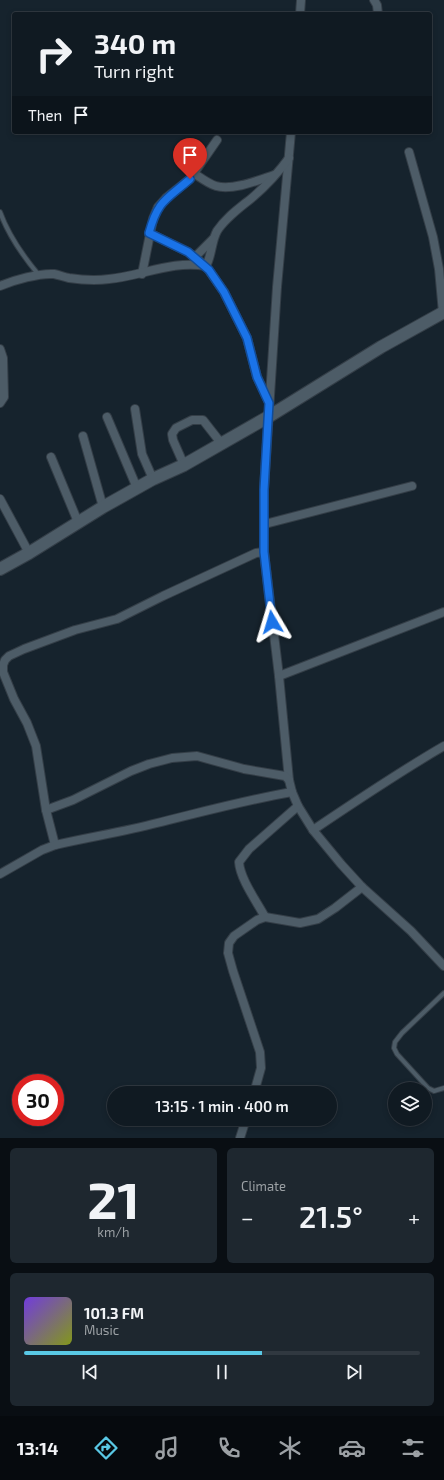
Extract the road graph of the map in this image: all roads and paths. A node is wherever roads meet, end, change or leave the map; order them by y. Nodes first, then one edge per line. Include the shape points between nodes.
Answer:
1 (301, 0) edge
2 (374, 0) edge
3 (300, 12) edge
4 (378, 12) edge
5 (291, 134) edge
6 (217, 140) dead end
7 (409, 152) dead end
8 (289, 157) junction
9 (278, 173) junction
10 (195, 174) junction
11 (0, 212) edge
12 (149, 233) junction
13 (214, 238) junction
14 (195, 257) junction
15 (206, 266) junction
16 (142, 274) junction
17 (40, 276) junction
18 (0, 286) edge
19 (443, 313) edge
20 (0, 349) edge
21 (0, 403) edge
22 (269, 403) junction
23 (135, 409) dead end
24 (107, 417) dead end
25 (268, 417) junction
26 (83, 436) dead end
27 (221, 444) junction
28 (51, 457) dead end
29 (184, 465) junction
30 (153, 479) junction
31 (412, 486) dead end
32 (137, 488) junction
33 (0, 500) edge
34 (103, 507) junction
35 (78, 522) junction
36 (265, 524) junction
37 (264, 552) junction
38 (29, 553) junction
39 (0, 569) edge
40 (444, 612) edge
41 (279, 676) junction
42 (444, 746) edge
43 (289, 780) junction
44 (292, 792) junction
45 (298, 806) junction
46 (46, 810) junction
47 (313, 830) junction
48 (55, 845) junction
49 (0, 874) edge
50 (362, 888) junction
51 (265, 917) junction
52 (444, 966) edge
53 (444, 993) edge
54 (256, 1086) edge
55 (444, 1088) edge
56 (244, 1126) edge
57 (240, 1138) edge

1 - 3 street
2 - 4 street
5 - 8 street
6 - 10 street
7 - 19 street via 433,237
8 - 9 street
8 - 22 street
9 - 10 street via 233,187 217,186
9 - 13 street via 226,220
10 - 12 street via 158,207
11 - 17 lane via 14,239
12 - 14 street via 180,246
12 - 16 street
13 - 14 street
13 - 15 street
14 - 15 street
15 - 16 street via 166,266
15 - 22 street via 224,292 247,338 257,377
16 - 17 street via 95,280 54,274
17 - 18 street
19 - 25 main road via 381,347
20 - 21 street via 3,358 4,397
22 - 25 street
23 - 30 street via 142,454
24 - 32 street
25 - 27 main road
25 - 36 street
26 - 34 street
27 - 29 main road
27 - 29 street via 203,420 192,420 176,428 172,434 173,440
28 - 35 street
29 - 30 main road
30 - 32 main road
31 - 36 street
32 - 34 main road
33 - 38 street
34 - 35 main road
35 - 38 main road
36 - 37 street
37 - 41 street
37 - 46 street via 162,596 117,619 75,630 20,651 5,660 2,665 3,672 36,746
38 - 39 main road
40 - 41 street
41 - 43 street
42 - 47 street via 377,786
43 - 44 street
43 - 46 street via 285,776 244,769 197,756 172,758 131,770 73,800
44 - 45 street
44 - 48 street
45 - 47 street
45 - 51 street via 249,849 239,862 243,877
46 - 48 street
47 - 50 street
48 - 49 street
50 - 51 street via 318,919 300,923
50 - 52 street via 411,931
51 - 54 street via 234,936 228,947 233,971 260,1052 261,1068
53 - 55 lane via 402,1033 394,1048 428,1088 434,1091
56 - 57 street

